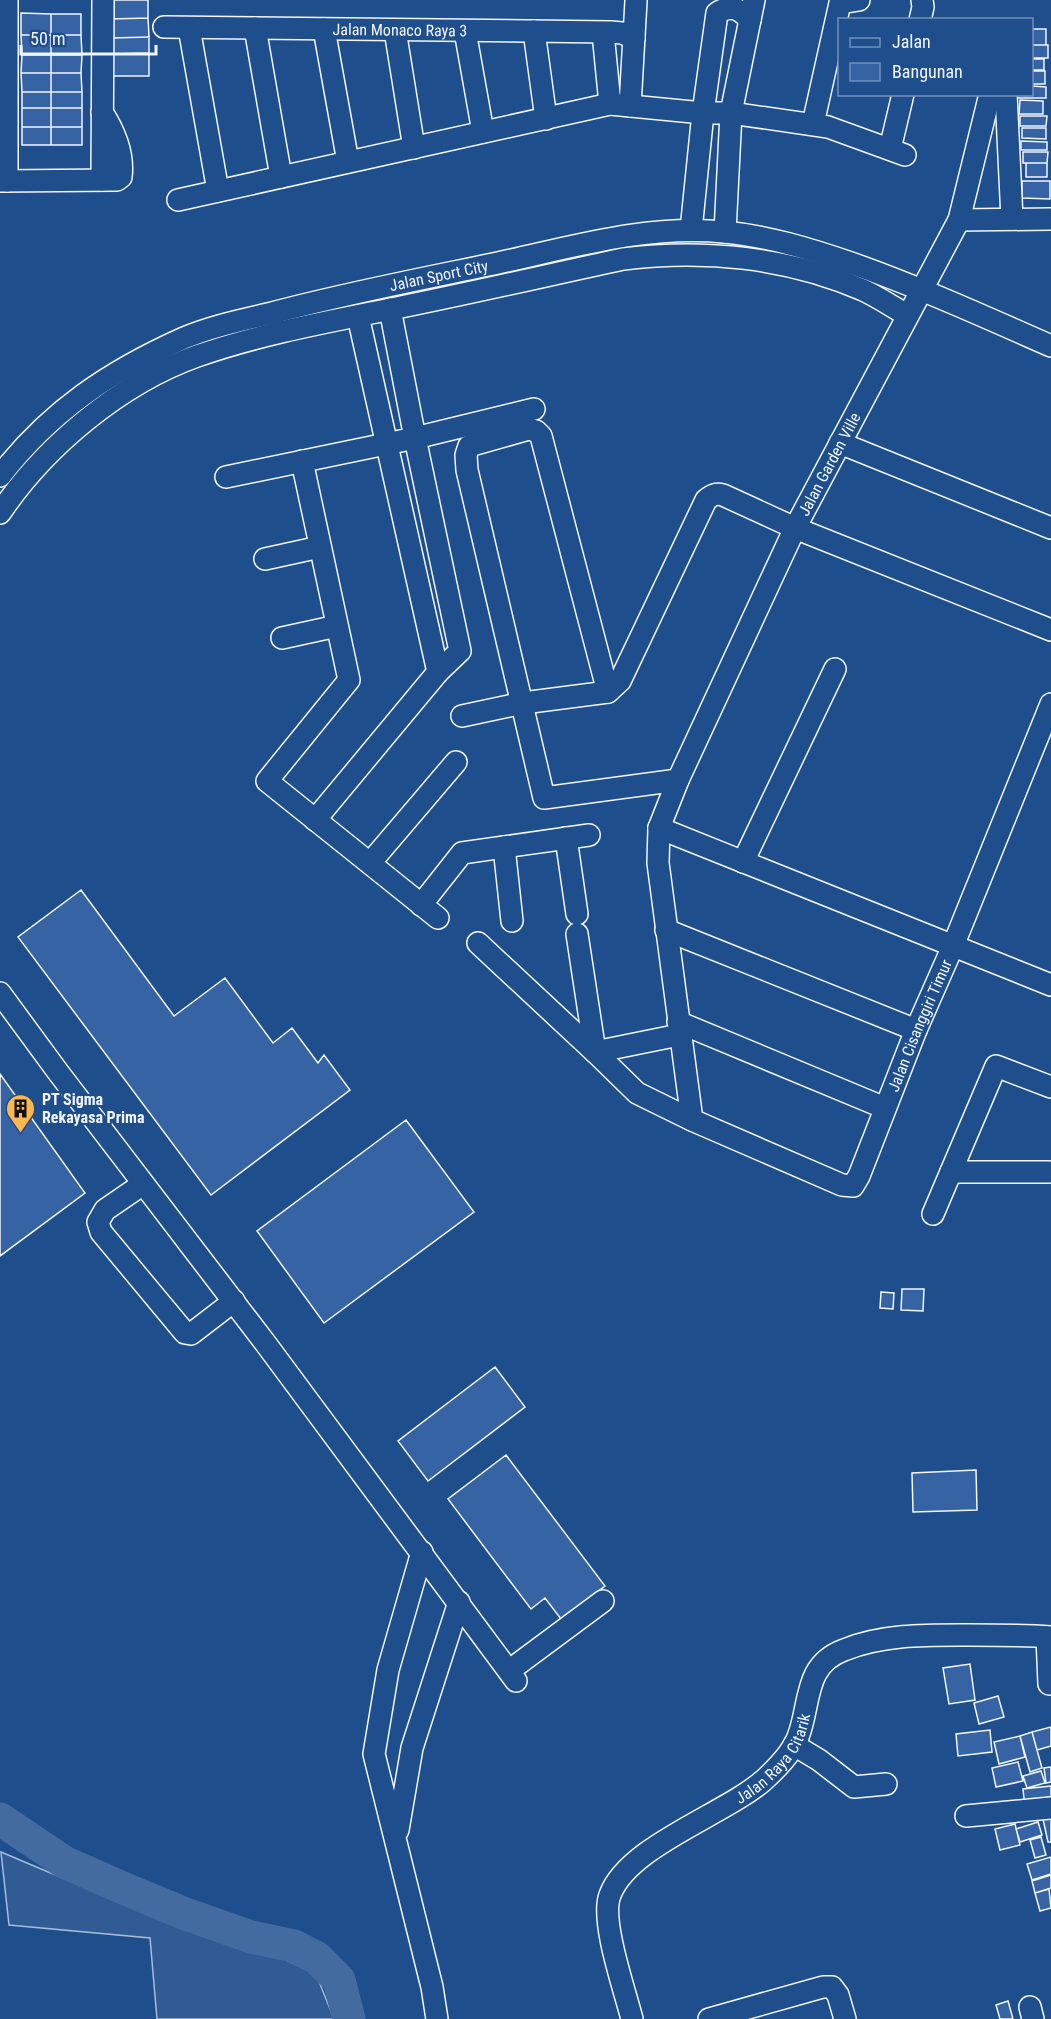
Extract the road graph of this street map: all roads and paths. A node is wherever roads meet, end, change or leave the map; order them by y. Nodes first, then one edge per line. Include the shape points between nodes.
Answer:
1 (7, 0) edge
2 (103, 0) edge
3 (859, 0) edge
4 (922, 0) edge
5 (636, 1) edge
6 (752, 10) edge
7 (920, 18) edge
8 (164, 27) dead end
9 (189, 28) junction
10 (255, 28) junction
11 (324, 29) junction
12 (395, 30) junction
13 (465, 31) junction
14 (534, 31) junction
15 (603, 33) junction
16 (634, 38) junction
17 (903, 96) edge
18 (990, 96) edge
19 (1006, 96) edge
20 (620, 105) junction
21 (703, 113) junction
22 (731, 113) junction
23 (546, 118) junction
24 (813, 124) junction
25 (483, 132) junction
26 (414, 148) junction
27 (348, 162) junction
28 (281, 177) junction
29 (4, 181) edge
30 (218, 191) junction
31 (178, 200) dead end
32 (1012, 219) junction
33 (1051, 219) edge
34 (959, 220) junction
35 (691, 231) junction
36 (725, 232) junction
37 (921, 289) junction
38 (390, 309) junction
39 (907, 315) junction
40 (358, 316) junction
41 (184, 338) junction
42 (1051, 345) edge
43 (195, 357) junction
44 (534, 409) dead end
45 (415, 438) junction
46 (840, 443) junction
47 (386, 444) junction
48 (302, 461) junction
49 (0, 476) edge
50 (226, 477) dead end
51 (0, 513) edge
52 (795, 528) junction
53 (1051, 528) edge
54 (320, 547) junction
55 (265, 559) dead end
56 (337, 626) junction
57 (1051, 630) edge
58 (282, 638) dead end
59 (835, 669) dead end
60 (438, 672) junction
61 (608, 692) junction
62 (523, 703) junction
63 (1051, 704) edge
64 (462, 716) dead end
65 (456, 762) dead end
66 (678, 780) junction
67 (315, 820) junction
68 (659, 828) junction
69 (590, 835) dead end
70 (566, 838) junction
71 (504, 847) junction
72 (743, 862) junction
73 (370, 863) junction
74 (512, 921) dead end
75 (666, 930) junction
76 (478, 943) dead end
77 (953, 946) junction
78 (1051, 986) edge
79 (0, 993) edge
80 (679, 1029) junction
81 (916, 1030) junction
82 (595, 1052) junction
83 (1051, 1087) edge
84 (885, 1108) junction
85 (692, 1120) junction
86 (1050, 1170) edge
87 (951, 1172) junction
88 (143, 1184) junction
89 (933, 1214) dead end
90 (234, 1302) junction
91 (422, 1552) junction
92 (603, 1601) dead end
93 (459, 1602) junction
94 (1049, 1637) edge
95 (1049, 1684) dead end
96 (794, 1745) junction
97 (886, 1784) dead end
98 (1051, 1808) edge
99 (966, 1816) dead end
100 (397, 1840) junction
101 (437, 2019) edge
102 (632, 2019) edge
103 (709, 2019) edge
104 (845, 2019) edge

1 - 29 street
2 - 29 street via 102,112 117,143 121,177
3 - 24 street via 840,3
4 - 7 street
5 - 16 street
6 - 21 street via 733,8 717,13
6 - 22 street
8 - 9 street, Jalan Monaco Raya 3
9 - 10 street, Jalan Monaco Raya 3
9 - 30 street
10 - 11 street, Jalan Monaco Raya 3
10 - 28 street
11 - 12 street, Jalan Monaco Raya 3
11 - 27 street
12 - 13 street, Jalan Monaco Raya 3
12 - 26 street
13 - 14 street, Jalan Monaco Raya 3
13 - 25 street
14 - 15 street, Jalan Monaco Raya 3
14 - 23 street
15 - 16 street, Jalan Monaco Raya 3 via 622,33
15 - 20 street
16 - 20 street
17 - 24 street via 897,152
18 - 34 street, Jalan Garden Ville
19 - 32 street
20 - 21 street
20 - 23 street
21 - 22 street
21 - 35 street
22 - 24 street
22 - 36 street
23 - 25 street
25 - 26 street
26 - 27 street
27 - 28 street
28 - 30 street
30 - 31 street
32 - 33 street
32 - 34 street
34 - 37 street, Jalan Garden Ville
35 - 36 street, Jalan Sport City
35 - 41 street, Jalan Sport City via 628,234 573,245 340,296
36 - 37 street, Jalan Sport City via 808,249
37 - 39 street, Jalan Garden Ville
37 - 42 street, Jalan Sport City
38 - 39 street, Jalan Sport City via 623,259 700,254 757,260 830,278 864,291
38 - 40 street, Jalan Sport City
38 - 45 street
39 - 46 street, Jalan Garden Ville
40 - 43 street, Jalan Sport City via 248,340
40 - 47 street
41 - 43 street
41 - 49 street, Jalan Sport City via 111,374 63,409 36,433
43 - 51 street, Jalan Sport City via 120,396 77,426 40,462
44 - 45 street
45 - 47 street
45 - 60 street via 460,651
46 - 52 street, Jalan Garden Ville
46 - 53 street
47 - 48 street
47 - 60 street
48 - 50 street
48 - 54 street
52 - 57 street, Jalan Garden Ville
52 - 61 street via 723,495 706,500 620,681
52 - 66 street
54 - 55 street
54 - 56 street
56 - 58 street
56 - 67 street via 349,680 267,781
59 - 72 street
60 - 67 street
61 - 62 street
61 - 62 street via 541,436 529,429 469,446 466,455
62 - 64 street
62 - 66 street via 544,798
63 - 77 street, Jalan Cisanggiri Timur
65 - 73 street
66 - 68 street
67 - 73 street
68 - 72 street
68 - 75 street via 658,863
69 - 70 street
70 - 71 street
70 - 82 street
71 - 73 street via 462,853 430,911
71 - 74 street
72 - 77 street
75 - 80 street
75 - 81 street
76 - 82 street
77 - 78 street
77 - 81 street, Jalan Cisanggiri Timur
79 - 88 street
80 - 82 street
80 - 84 street
80 - 85 street
81 - 84 street, Jalan Cisanggiri Timur
82 - 85 street via 637,1093
83 - 87 street via 996,1066
84 - 85 street, Jalan Cisanggiri Timur via 860,1176 851,1186
86 - 87 street
87 - 89 street
88 - 90 street
88 - 90 street via 105,1210 98,1222 101,1232 185,1333 191,1334
90 - 91 street
91 - 93 street
91 - 100 street via 388,1670 374,1754
92 - 93 street via 513,1676
93 - 100 street via 412,1748
94 - 95 street
94 - 96 street, Jalan Raya Citarik via 905,1636 844,1649 816,1671
96 - 97 street via 854,1787
96 - 102 street, Jalan Raya Citarik via 752,1790 636,1860 614,1885 608,1900 609,1926
98 - 99 street
100 - 101 street
103 - 104 street via 832,1987

